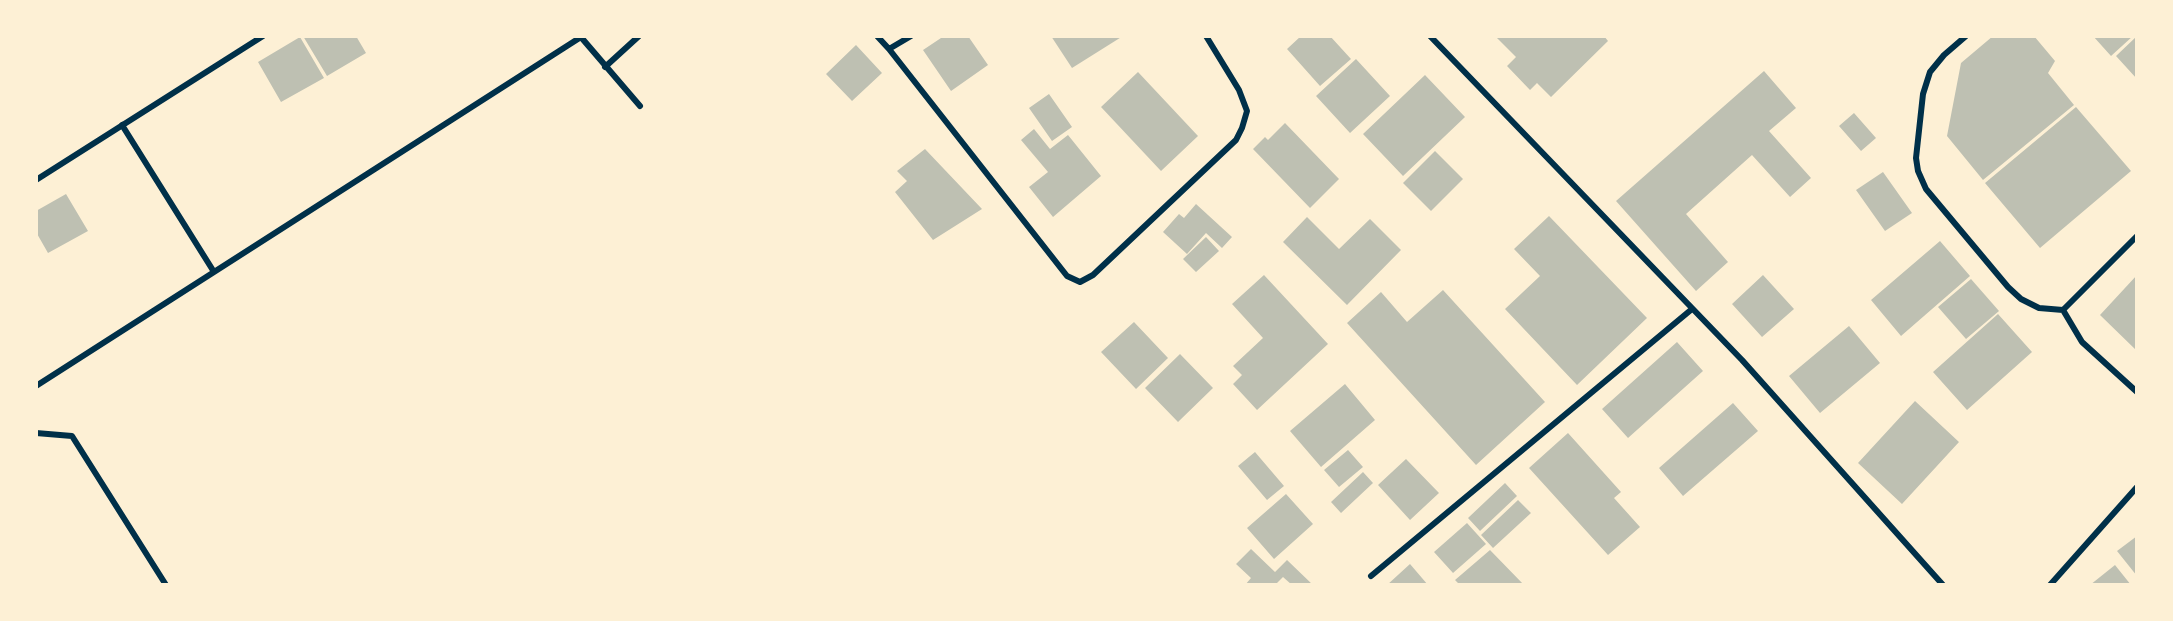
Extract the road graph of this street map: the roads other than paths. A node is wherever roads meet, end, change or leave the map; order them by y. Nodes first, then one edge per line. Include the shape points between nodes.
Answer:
1 (263, 36) edge
2 (639, 36) edge
3 (877, 36) edge
4 (911, 36) edge
5 (1206, 36) edge
6 (1431, 36) edge
7 (1966, 36) edge
8 (581, 37) edge
9 (889, 50) junction
10 (605, 67) junction
11 (640, 106) dead end
12 (122, 125) junction
13 (36, 180) edge
14 (2137, 236) edge
15 (214, 273) junction
16 (1692, 309) junction
17 (2063, 310) junction
18 (36, 386) edge
19 (2137, 392) edge
20 (36, 433) edge
21 (2137, 487) edge
22 (1371, 576) dead end
23 (166, 585) edge
24 (1943, 585) edge
25 (2050, 585) edge

1 - 12 street
2 - 10 street
3 - 9 street
4 - 9 street
5 - 9 street via 1239,90 1247,111 1236,140 1093,275 1080,282 1067,276
6 - 16 street
7 - 17 street via 1930,72 1923,94 1918,171 1926,189 2021,299 2039,308
8 - 10 street
8 - 15 street
10 - 11 street
12 - 13 street
12 - 15 street
14 - 17 street
15 - 18 street
16 - 22 street
16 - 24 street
17 - 19 street via 2082,342
20 - 23 street via 72,436
21 - 25 street

